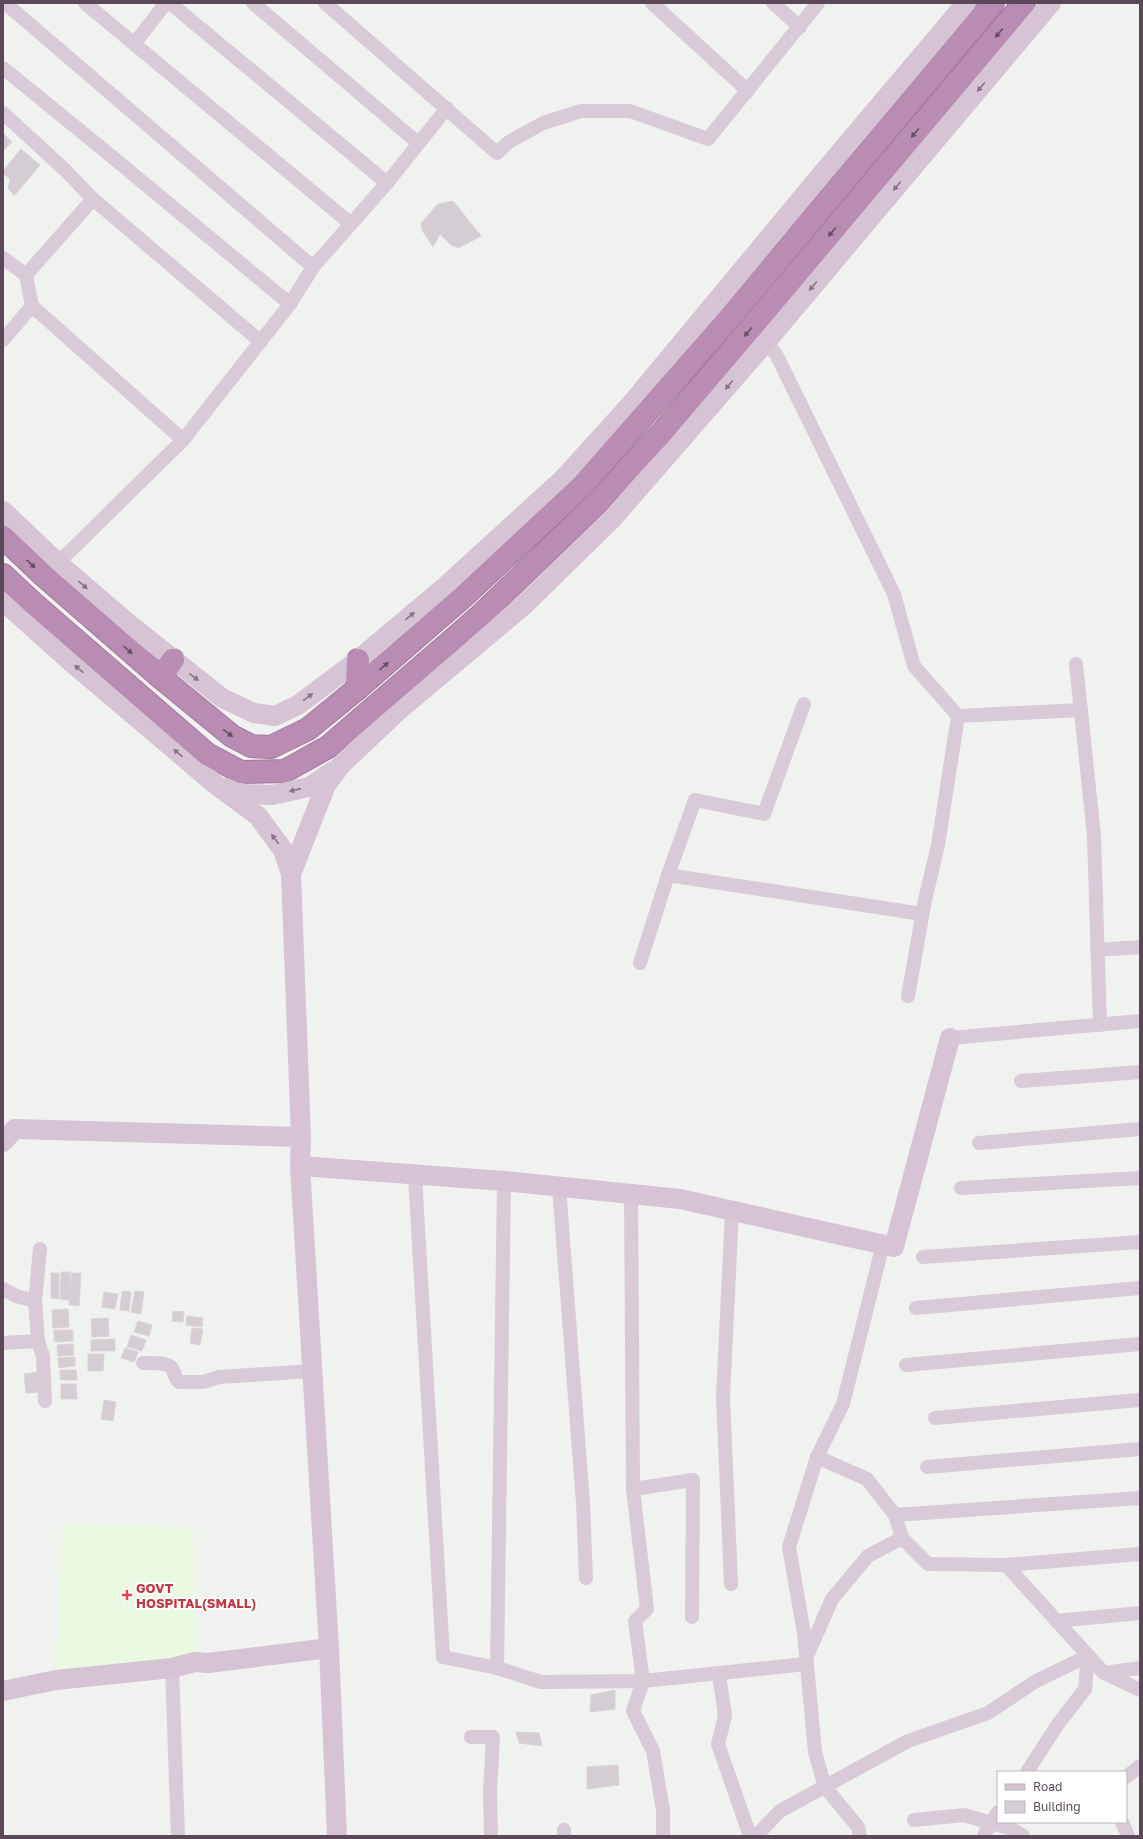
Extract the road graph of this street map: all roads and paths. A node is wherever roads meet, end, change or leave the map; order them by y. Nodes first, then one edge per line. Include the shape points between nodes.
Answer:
1 (5, 3) edge
2 (85, 3) edge
3 (166, 3) edge
4 (170, 3) edge
5 (253, 3) edge
6 (325, 3) edge
7 (652, 3) edge
8 (773, 3) edge
9 (818, 3) edge
10 (966, 3) edge
11 (993, 3) edge
12 (1024, 3) edge
13 (1051, 3) edge
14 (800, 27) junction
15 (134, 44) junction
16 (3, 68) edge
17 (748, 91) junction
18 (447, 108) junction
19 (3, 113) edge
20 (418, 143) junction
21 (387, 183) junction
22 (93, 199) junction
23 (351, 224) junction
24 (3, 258) edge
25 (313, 267) junction
26 (26, 275) junction
27 (290, 304) junction
28 (32, 306) junction
29 (3, 340) edge
30 (261, 342) junction
31 (766, 342) junction
32 (183, 440) junction
33 (3, 511) edge
34 (3, 537) edge
35 (58, 563) junction
36 (3, 575) edge
37 (3, 601) edge
38 (173, 660) junction
39 (358, 660) junction
40 (1076, 664) dead end
41 (160, 677) junction
42 (357, 689) junction
43 (804, 704) dead end
44 (1081, 710) junction
45 (958, 716) junction
46 (341, 765) junction
47 (215, 784) junction
48 (291, 874) junction
49 (668, 875) junction
50 (922, 914) junction
51 (1140, 948) edge
52 (1098, 950) junction
53 (640, 963) dead end
54 (908, 996) dead end
55 (1140, 1022) edge
56 (1100, 1025) junction
57 (950, 1038) joint
58 (1140, 1072) edge
59 (1021, 1082) dead end
60 (1140, 1129) edge
61 (301, 1136) junction
62 (3, 1142) edge
63 (979, 1143) dead end
64 (300, 1166) junction
65 (415, 1176) junction
66 (1140, 1178) edge
67 (504, 1181) junction
68 (559, 1187) junction
69 (961, 1188) dead end
70 (631, 1194) junction
71 (732, 1211) junction
72 (1140, 1242) edge
73 (883, 1244) junction
74 (40, 1249) dead end
75 (923, 1257) dead end
76 (1140, 1288) edge
77 (3, 1289) edge
78 (35, 1301) junction
79 (916, 1308) dead end
80 (38, 1341) junction
81 (3, 1343) edge
82 (1140, 1344) edge
83 (143, 1363) dead end
84 (906, 1365) dead end
85 (313, 1371) junction
86 (1140, 1400) edge
87 (46, 1401) dead end
88 (935, 1418) dead end
89 (1140, 1450) edge
90 (817, 1457) junction
91 (927, 1467) dead end
92 (633, 1489) junction
93 (1140, 1498) edge
94 (895, 1515) junction
95 (902, 1538) junction
96 (1140, 1554) edge
97 (1006, 1565) junction
98 (586, 1578) dead end
99 (731, 1584) dead end
100 (1140, 1613) edge
101 (692, 1617) dead end
102 (1056, 1621) junction
103 (329, 1648) junction
104 (1088, 1656) junction
105 (806, 1662) junction
106 (172, 1668) junction
107 (497, 1668) junction
108 (1140, 1668) edge
109 (1104, 1673) junction
110 (719, 1674) junction
111 (643, 1681) junction
112 (1140, 1690) edge
113 (3, 1691) edge
114 (471, 1737) dead end
115 (1140, 1766) edge
116 (1028, 1771) edge
117 (1127, 1776) edge
118 (824, 1787) junction
119 (994, 1817) edge
120 (914, 1820) dead end
121 (1003, 1823) edge
122 (1122, 1823) edge
123 (178, 1836) edge
124 (337, 1836) edge
125 (491, 1836) edge
126 (663, 1836) edge
127 (750, 1836) edge
128 (756, 1836) edge
129 (860, 1836) edge
130 (984, 1836) edge
131 (1023, 1836) edge
132 (1128, 1836) edge

1 - 25 street
2 - 15 street
3 - 15 street
4 - 21 street
5 - 20 street
6 - 18 street
7 - 17 street
8 - 14 street
9 - 14 street
39 -> 10 main road via 447,585 564,478 632,403
42 -> 11 highway via 463,597 582,486 733,314
12 -> 36 highway via 734,348 598,503 483,613 328,747 285,771 241,772 207,754
13 -> 31 main road
14 - 17 street
15 - 23 street
16 - 27 street
17 - 18 street via 708,140 630,111 581,111 543,123 509,142 497,153
18 - 20 street
19 - 22 street
20 - 21 street
21 - 23 street
22 - 26 street
22 - 30 street
23 - 25 street
24 - 26 street
25 - 27 street
26 - 28 street
27 - 30 street
28 - 29 street
28 - 32 street
30 - 32 street
31 - 45 street via 776,354 894,594 914,666
31 -> 46 main road via 613,518 566,566 523,606 399,710
32 - 35 street
33 - 35 main road
34 -> 41 highway
35 -> 38 main road
47 -> 37 main road
38 -> 39 main road via 222,698 254,713 275,716 298,705
38 - 41 highway
39 - 42 highway
40 - 44 street
41 -> 42 highway via 232,736 251,746 271,746 308,728
43 - 49 street via 764,814 695,800
44 - 45 street
44 - 52 street via 1094,836
45 - 50 street via 938,845
46 -> 47 main road via 309,787 272,795 244,794
46 - 48 main road via 326,785
48 -> 47 main road via 283,850 258,816
48 - 61 main road
49 - 50 street
49 - 53 street
50 - 54 street
51 - 52 street
52 - 56 street
55 - 56 street
56 - 57 street
57 - 73 main road via 894,1247
58 - 59 street
60 - 63 street
61 - 62 main road via 15,1129
61 - 64 main road
64 - 65 main road
64 - 85 main road
65 - 67 main road
65 - 107 street via 443,1657
66 - 69 street
67 - 68 main road
67 - 107 street
68 - 70 main road
68 - 98 street
70 - 71 main road via 680,1199
70 - 92 street
71 - 73 main road
71 - 99 street via 723,1397
72 - 75 street
73 - 90 street via 843,1404
74 - 78 street
76 - 79 street
77 - 78 street
78 - 80 street
80 - 81 street
80 - 87 street via 43,1356
82 - 84 street
83 - 85 street via 168,1365 179,1382
85 - 103 main road
86 - 88 street
89 - 91 street
90 - 94 street via 867,1479
90 - 105 street via 789,1546 804,1633
92 - 101 street via 693,1480
92 - 111 street via 646,1609 635,1621
93 - 94 street
94 - 95 street
95 - 97 street via 928,1564
95 - 105 street via 868,1556 832,1599
96 - 97 street
97 - 102 street
100 - 102 street
102 - 104 street
103 - 106 main road via 208,1663 195,1662
103 - 124 main road
104 - 109 street
104 - 116 street via 1085,1688
104 - 118 street via 1036,1681 988,1713 908,1741
105 - 110 street
105 - 118 street via 815,1752
106 - 113 main road via 56,1680
106 - 123 street
107 - 111 street via 541,1682
108 - 109 street
109 - 112 street
110 - 111 street
110 - 127 street via 725,1716 718,1744
111 - 126 street via 634,1711 653,1751 663,1810
114 - 125 street via 493,1737
115 - 117 street
118 - 128 street via 780,1811
118 - 129 street via 858,1827
119 - 120 street via 964,1815
119 - 130 street
121 - 131 street
122 - 132 street

